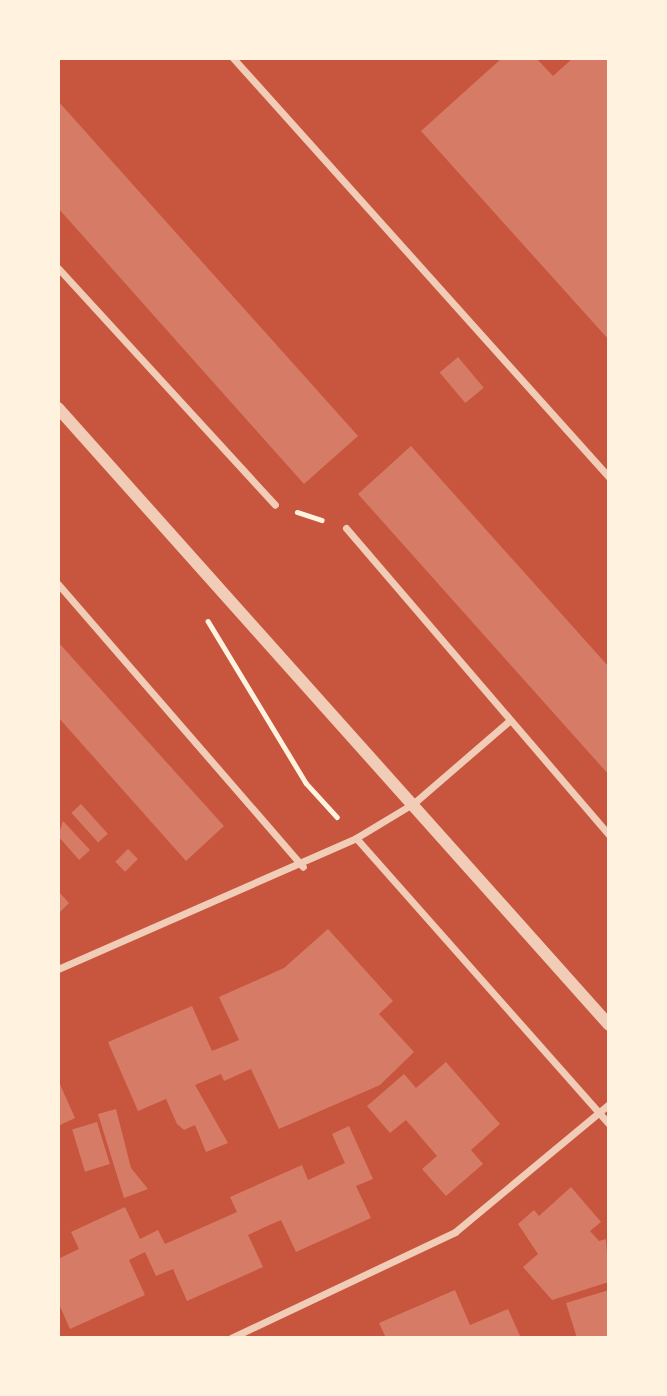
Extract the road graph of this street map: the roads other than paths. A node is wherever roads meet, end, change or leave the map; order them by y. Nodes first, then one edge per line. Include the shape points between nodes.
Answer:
1 (233, 58) edge
2 (58, 268) edge
3 (58, 408) edge
4 (63, 423) edge
5 (609, 477) edge
6 (275, 505) road end
7 (346, 528) road end
8 (58, 584) edge
9 (508, 722) junction
10 (414, 803) junction
11 (609, 835) edge
12 (356, 838) junction
13 (303, 866) junction
14 (58, 969) edge
15 (609, 1025) edge
16 (609, 1104) edge
17 (599, 1112) junction
18 (609, 1124) edge
19 (231, 1338) edge

1 - 5 street
2 - 6 street
3 - 4 street
4 - 10 street
7 - 9 street
8 - 13 street
9 - 10 street
9 - 11 street
10 - 12 street
10 - 15 street
12 - 13 street
12 - 17 street
13 - 14 street
16 - 17 street
17 - 18 street
17 - 19 street via 455,1232

